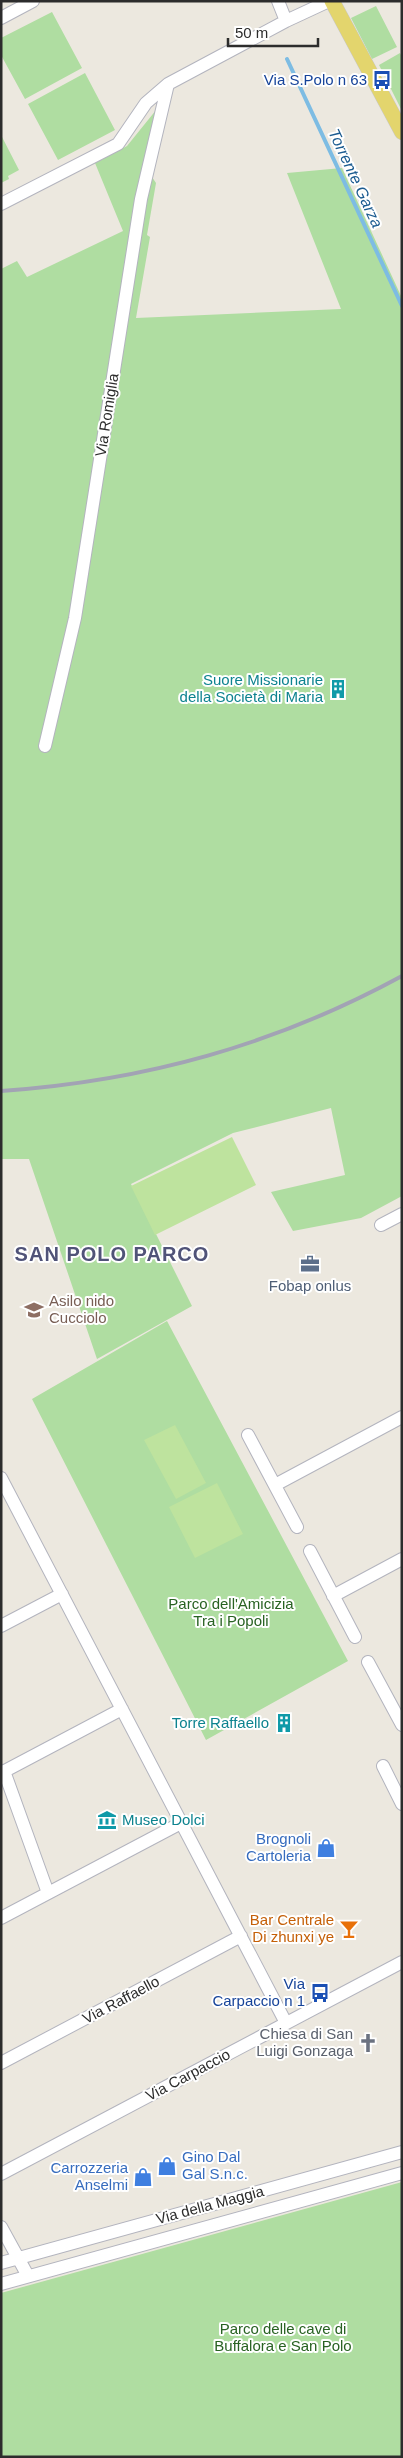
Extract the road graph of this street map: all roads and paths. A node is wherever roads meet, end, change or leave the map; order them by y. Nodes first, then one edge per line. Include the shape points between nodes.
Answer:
1 (33, 1) edge
2 (278, 1) edge
3 (330, 1) edge
4 (1, 18) edge
5 (286, 20) junction
6 (168, 84) junction
7 (402, 132) edge
8 (1, 204) edge
9 (45, 746) dead end
10 (402, 1214) edge
11 (381, 1225) dead end
12 (402, 1417) edge
13 (248, 1435) dead end
14 (2, 1482) edge
15 (275, 1484) junction
16 (297, 1527) dead end
17 (310, 1551) dead end
18 (402, 1559) edge
19 (62, 1594) junction
20 (333, 1596) junction
21 (1, 1626) edge
22 (355, 1637) dead end
23 (368, 1662) dead end
24 (397, 1705) edge
25 (122, 1709) junction
26 (402, 1725) edge
27 (383, 1766) dead end
28 (2, 1772) edge
29 (402, 1804) edge
30 (181, 1823) junction
31 (48, 1893) junction
32 (1, 1918) edge
33 (241, 1936) junction
34 (402, 1962) edge
35 (286, 2023) junction
36 (1, 2063) edge
37 (402, 2152) edge
38 (402, 2173) edge
39 (1, 2174) edge
40 (1, 2228) edge
41 (19, 2258) junction
42 (1, 2263) edge
43 (28, 2276) junction
44 (1, 2284) edge

1 - 4 street
2 - 5 street
3 - 5 street
3 - 7 main road
5 - 6 street
6 - 8 street via 146,103 118,144
6 - 9 street, Via Romiglia via 141,199 76,618
10 - 11 street
12 - 15 street
13 - 15 street
14 - 19 street
15 - 16 street
17 - 20 street
18 - 20 street
19 - 21 street
19 - 25 street
20 - 22 street
23 - 24 street
24 - 26 street
25 - 28 street
25 - 30 street
27 - 29 street
28 - 31 street
30 - 31 street
30 - 33 street
31 - 32 street
33 - 35 street
33 - 36 street, Via Raffaello
34 - 35 street, Via Carpaccio
35 - 39 street, Via Carpaccio
37 - 41 street, Via della Maggia
38 - 43 street, Via della Maggia
40 - 41 street
41 - 42 street, Via della Maggia
41 - 43 street
43 - 44 street, Via della Maggia

